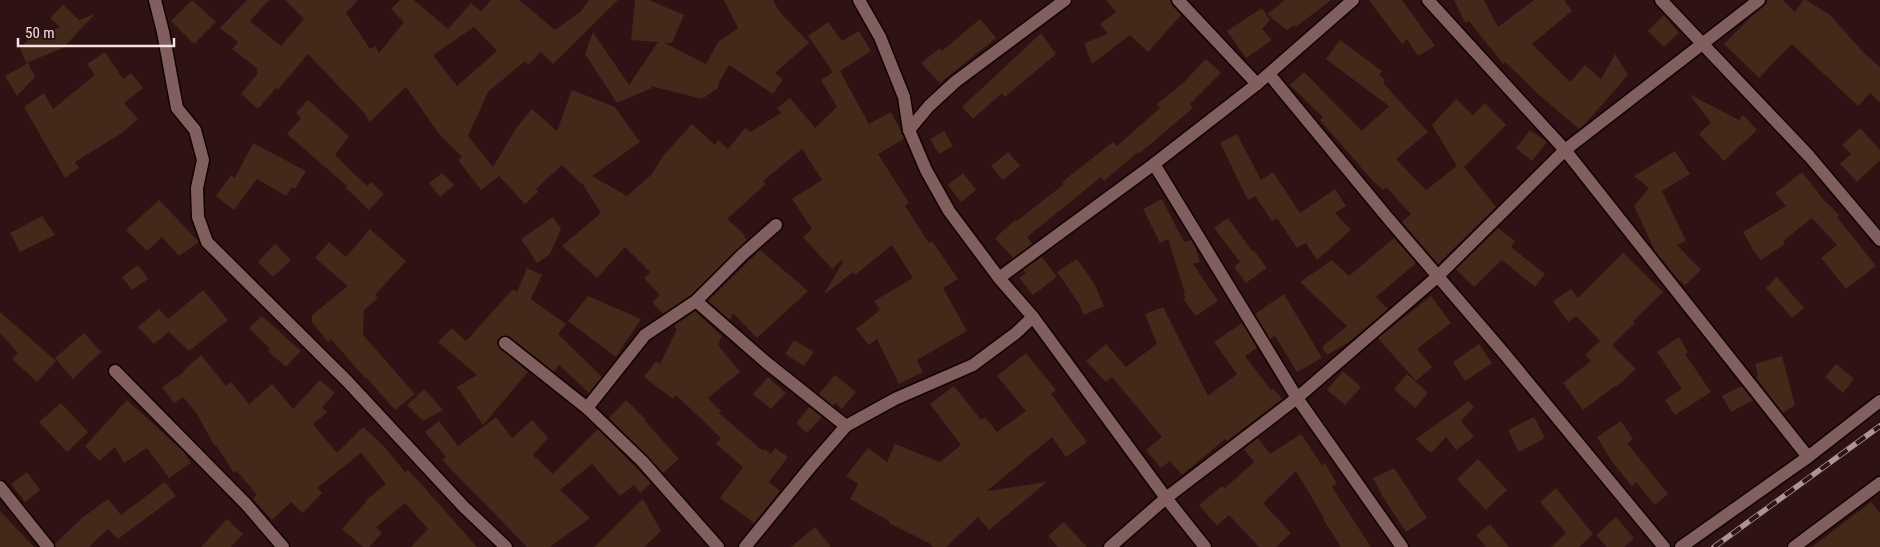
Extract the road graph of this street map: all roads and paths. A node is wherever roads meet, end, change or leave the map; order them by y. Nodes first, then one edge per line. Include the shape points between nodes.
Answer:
1 (155, 0) edge
2 (859, 0) edge
3 (1065, 0) edge
4 (1178, 0) edge
5 (1353, 0) edge
6 (1428, 0) edge
7 (1661, 0) edge
8 (1759, 0) edge
9 (1703, 45) junction
10 (1269, 74) junction
11 (1257, 84) junction
12 (909, 130) junction
13 (1565, 150) junction
14 (1154, 164) junction
15 (776, 226) dead end
16 (1880, 240) edge
17 (1437, 277) junction
18 (999, 278) junction
19 (696, 301) junction
20 (1033, 317) junction
21 (505, 343) dead end
22 (115, 371) dead end
23 (1297, 398) junction
24 (1880, 401) edge
25 (587, 408) junction
26 (846, 426) junction
27 (1808, 457) junction
28 (1880, 483) edge
29 (0, 487) edge
30 (1166, 498) junction
31 (48, 547) edge
32 (283, 547) edge
33 (506, 547) edge
34 (718, 547) edge
35 (745, 547) edge
36 (1110, 547) edge
37 (1205, 547) edge
38 (1402, 547) edge
39 (1664, 547) edge
40 (1681, 547) edge
41 (1794, 547) edge

1 - 33 street via 177,108 195,130 203,160 197,188 198,218 207,242 347,381 464,507
2 - 12 street via 880,37 904,96
3 - 12 street via 955,82
4 - 11 street
5 - 10 street
6 - 13 street
7 - 9 street
8 - 9 street
9 - 13 street
9 - 16 street via 1809,156
10 - 11 street
10 - 17 street
11 - 14 street
12 - 18 street via 949,211
13 - 17 street
13 - 27 street
14 - 18 street
14 - 23 street
15 - 19 street
17 - 23 street
17 - 39 street via 1502,350
18 - 20 street
19 - 25 street via 645,335
19 - 26 street
20 - 26 street via 973,365 895,399
20 - 30 street
21 - 25 street
22 - 32 street via 246,504
23 - 30 street
23 - 38 street
24 - 27 street
25 - 34 street via 642,462
26 - 35 street
27 - 40 street
28 - 41 street
29 - 31 street
30 - 36 street
30 - 37 street

